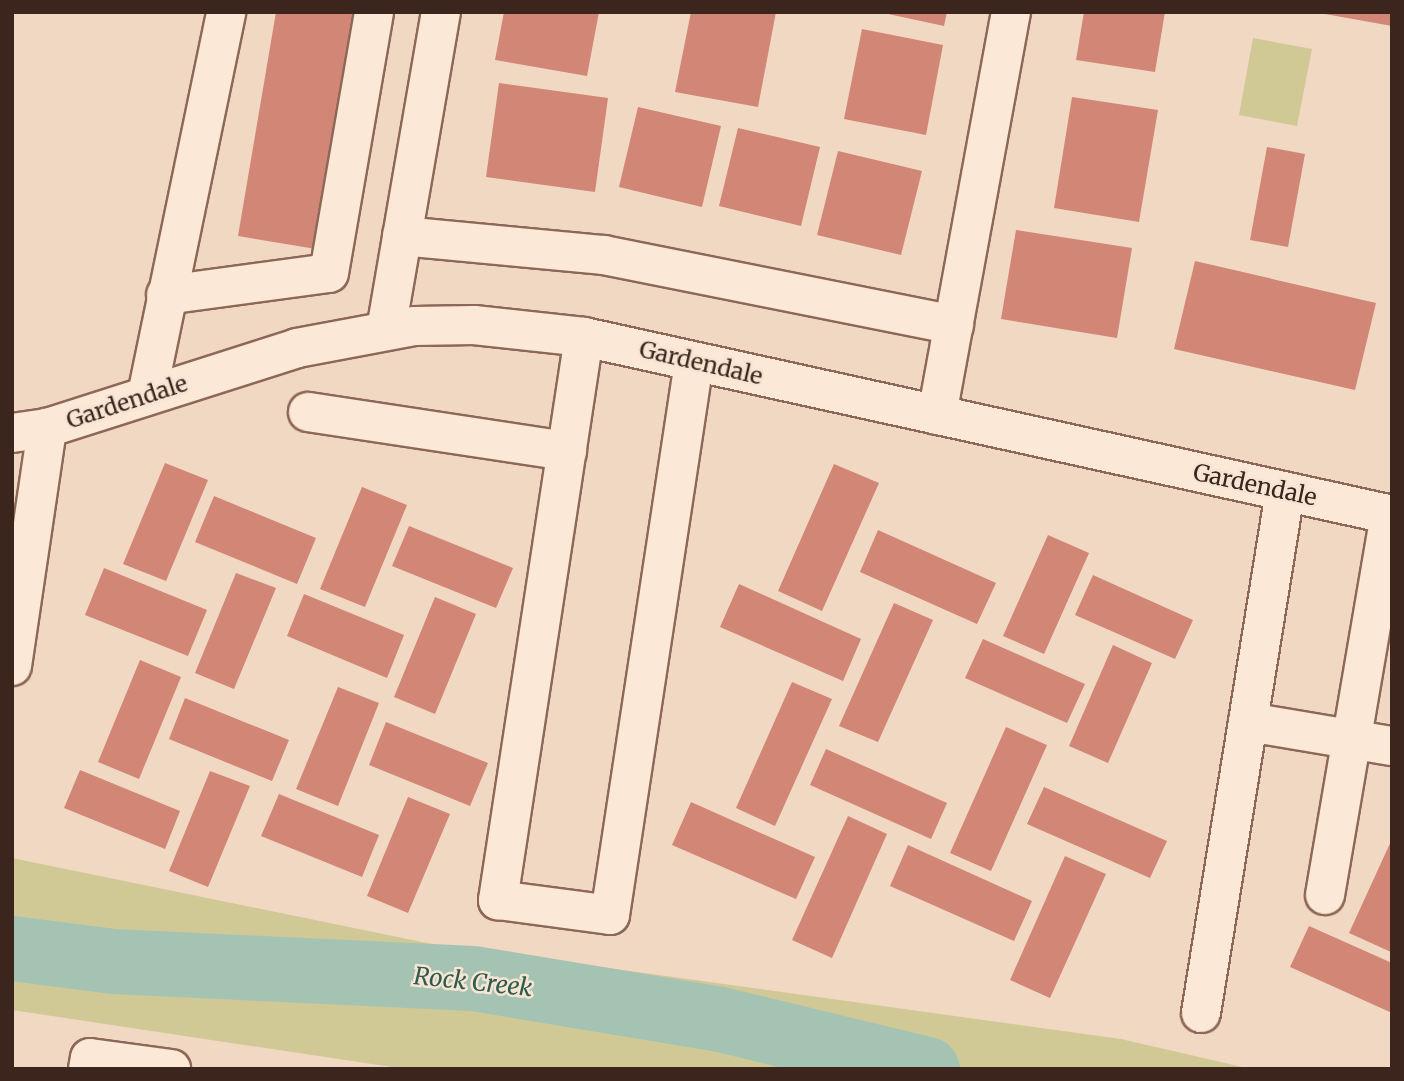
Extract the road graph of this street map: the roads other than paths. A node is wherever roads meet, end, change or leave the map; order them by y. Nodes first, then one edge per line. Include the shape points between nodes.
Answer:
1 (226, 12) edge
2 (374, 12) edge
3 (441, 12) edge
4 (1011, 12) edge
5 (402, 236) junction
6 (166, 295) junction
7 (954, 325) junction
8 (386, 330) junction
9 (584, 337) junction
10 (694, 362) junction
11 (148, 395) junction
12 (308, 412) dead end
13 (937, 415) junction
14 (30, 431) edge
15 (567, 452) junction
16 (1285, 492) junction
17 (1391, 515) edge
18 (12, 666) edge
19 (1248, 722) junction
20 (1352, 740) junction
21 (1392, 747) edge
22 (1325, 895) dead end
23 (1201, 1013) dead end
24 (88, 1069) edge
25 (171, 1069) edge

1 - 6 street
2 - 6 street via 329,273
3 - 5 street
4 - 7 street
5 - 7 street via 604,255
5 - 8 street
6 - 11 street
7 - 13 street
8 - 9 street, Gardendale via 474,325
8 - 11 street, Gardendale via 297,348
9 - 10 street, Gardendale
9 - 15 street
10 - 13 street, Gardendale
10 - 15 street via 610,915 498,900
11 - 14 street, Gardendale
12 - 15 street
13 - 16 street, Gardendale
14 - 18 street
16 - 17 street, Gardendale
16 - 19 street
17 - 20 street
19 - 20 street
19 - 23 street
20 - 21 street
20 - 22 street
24 - 25 street via 90,1058

